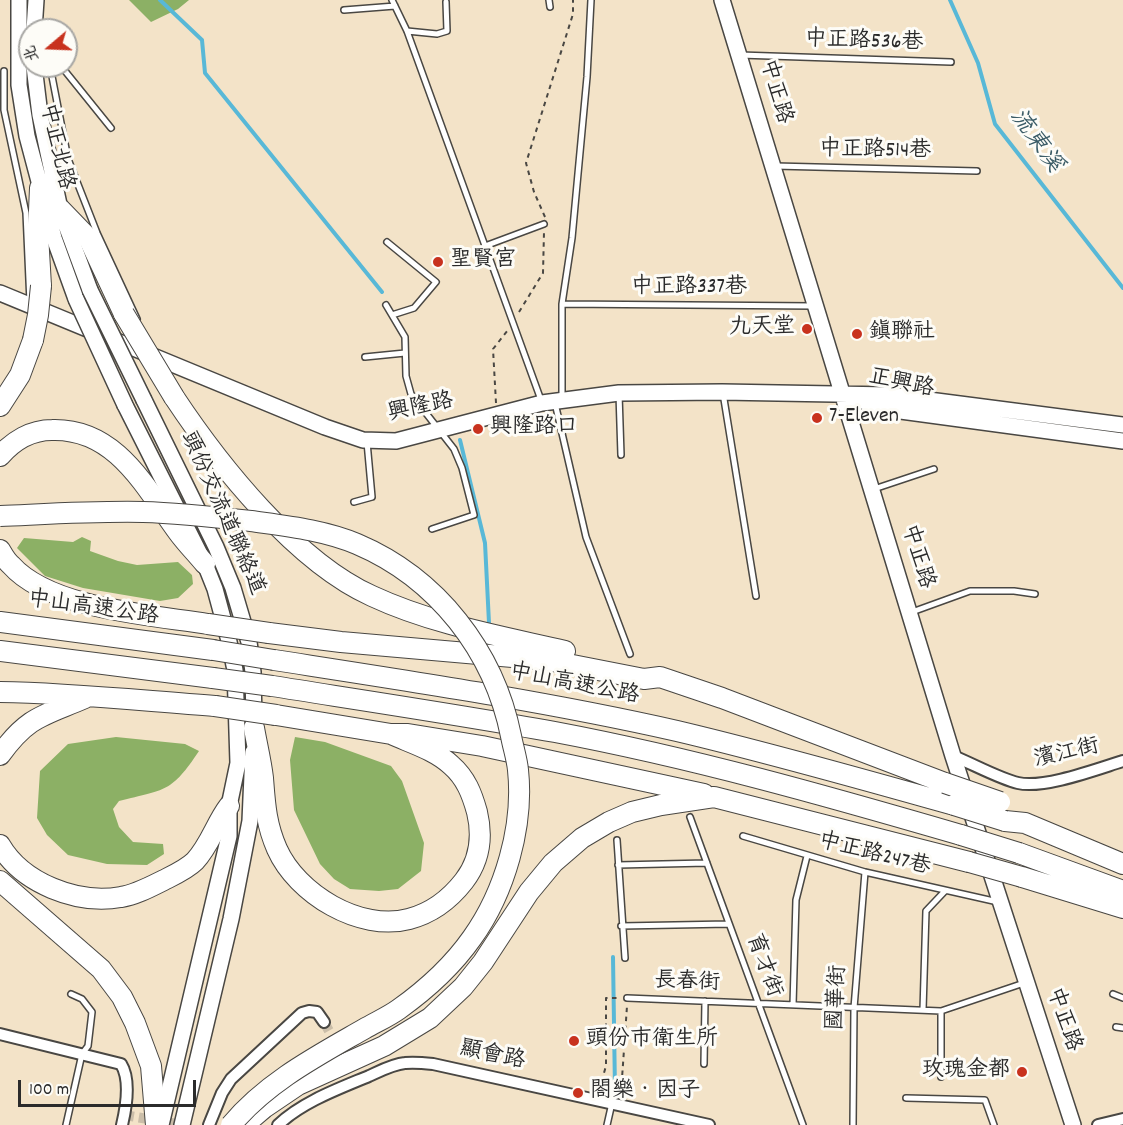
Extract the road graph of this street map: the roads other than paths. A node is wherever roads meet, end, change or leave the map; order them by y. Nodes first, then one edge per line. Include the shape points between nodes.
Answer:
1 (19, 0) edge
2 (36, 0) edge
3 (549, 0) edge
4 (591, 0) edge
5 (722, 0) edge
6 (446, 2) dead end
7 (394, 3) edge
8 (550, 7) dead end
9 (344, 10) dead end
10 (35, 18) edge
11 (407, 31) junction
12 (739, 55) junction
13 (951, 62) dead end
14 (4, 71) dead end
15 (35, 78) edge
16 (52, 78) edge
17 (71, 78) edge
18 (111, 128) dead end
19 (772, 166) junction
20 (977, 171) dead end
21 (40, 188) junction
22 (60, 209) junction
23 (544, 224) road end
24 (387, 242) dead end
25 (484, 246) junction
26 (90, 290) joint
27 (0, 293) edge
28 (76, 299) joint
29 (562, 304) junction
30 (30, 305) junction
31 (386, 305) dead end
32 (816, 306) junction
33 (392, 315) junction
34 (132, 319) junction
35 (145, 335) dead end
36 (405, 353) junction
37 (155, 356) junction
38 (365, 357) dead end
39 (722, 392) junction
40 (619, 393) junction
41 (842, 394) junction
42 (553, 402) junction
43 (0, 406) edge
44 (1123, 425) edge
45 (440, 430) junction
46 (366, 440) junction
47 (1123, 441) edge
48 (621, 455) dead end
49 (0, 456) edge
50 (934, 469) dead end
51 (872, 489) junction
52 (354, 502) dead end
53 (0, 516) edge
54 (432, 529) dead end
55 (0, 550) edge
56 (205, 564) junction
57 (1035, 594) dead end
58 (756, 596) dead end
59 (909, 613) junction
60 (0, 622) edge
61 (0, 651) edge
62 (630, 654) dead end
63 (660, 677) junction
64 (0, 692) edge
65 (85, 698) junction
66 (254, 728) junction
67 (391, 734) junction
68 (0, 755) edge
69 (953, 756) junction
70 (1123, 761) edge
71 (714, 797) junction
72 (230, 806) junction
73 (690, 817) dead end
74 (1025, 823) junction
75 (742, 836) dead end
76 (617, 840) dead end
77 (0, 844) edge
78 (807, 856) junction
79 (707, 863) junction
80 (1123, 864) edge
81 (618, 865) junction
82 (865, 872) junction
83 (0, 881) edge
84 (945, 891) junction
85 (1123, 891) edge
86 (999, 902) junction
87 (1123, 908) edge
88 (729, 924) junction
89 (621, 927) junction
90 (624, 958) dead end
91 (1026, 983) junction
92 (71, 994) dead end
93 (1113, 994) dead end
94 (627, 998) road end
95 (1123, 998) edge
96 (705, 1001) junction
97 (758, 1003) junction
98 (793, 1005) junction
99 (854, 1008) junction
100 (923, 1010) junction
101 (941, 1011) junction
102 (324, 1022) tunnel mouth
103 (1116, 1027) dead end
104 (1123, 1028) edge
105 (0, 1035) edge
106 (82, 1054) junction
107 (704, 1064) dead end
108 (941, 1077) dead end
109 (906, 1098) dead end
110 (616, 1104) junction
111 (1123, 1119) edge
112 (66, 1125) edge
113 (122, 1125) edge
114 (156, 1125) edge
115 (161, 1125) edge
116 (182, 1125) edge
117 (209, 1125) edge
118 (231, 1125) edge
119 (244, 1125) edge
120 (278, 1125) edge
121 (607, 1125) edge
122 (709, 1125) edge
123 (803, 1125) edge
124 (853, 1125) edge
125 (994, 1125) edge
126 (1073, 1125) edge
127 (1098, 1125) edge

1 - 21 main road, 中正北路 via 19,85
2 - 10 main road
3 - 8 lane
4 - 29 lane via 587,77
5 - 12 main road, 中正路
6 - 11 lane via 447,31
7 - 9 lane
7 - 11 lane
11 - 25 lane
12 - 13 lane, 中正路536巷
12 - 19 main road, 中正路
14 - 30 lane via 4,110 26,213
15 - 22 main road, 中正北路
16 - 34 lane via 68,159
17 - 18 lane
19 - 20 lane, 中正路514巷
19 - 32 main road, 中正路
21 - 28 main road, 中正北路
21 - 43 highway, bridge via 39,315 20,375
22 - 26 main road, 中正北路
22 - 34 highway via 89,239
23 - 25 lane
24 - 33 lane via 436,282 414,308
25 - 42 lane via 513,323
26 - 66 main road, 頭份交流道聯絡道, bridge via 233,588 249,642
27 - 30 main road, 興隆路
28 - 56 main road, 頭份交流道聯絡道, bridge
29 - 32 lane, 中正路337巷
29 - 42 lane
30 - 37 main road, 興隆路
31 - 33 lane
32 - 41 main road, 中正路
33 - 36 lane via 405,337
34 - 63 highway, bridge via 174,397 202,438 259,506 336,576 370,596 419,614
35 - 37 lane
36 - 38 lane
36 - 45 lane via 405,376 411,394
37 - 46 main road, 興隆路 via 325,427
39 - 40 main road, 興隆路
39 - 41 main road, 興隆路
39 - 58 lane
40 - 42 main road, 興隆路
40 - 48 lane
41 - 44 main road, 正興路 via 890,395
41 - 47 main road, 正興路 via 886,409
41 - 51 main road, 中正路
42 - 45 main road, 興隆路
42 - 62 lane via 586,537
45 - 46 main road, 興隆路 via 396,441
45 - 54 lane via 462,468 474,515
46 - 52 lane via 372,497
49 - 56 highway via 18,440 44,430 73,431 103,442 140,477
50 - 51 lane
51 - 59 main road, 中正路
53 - 118 highway, bridge via 94,512 197,515 283,525 357,544 403,569 445,605 480,652 502,700 518,769 519,797 511,853 488,913 435,980 398,1010 283,1077
55 - 63 highway, bridge via 24,577 84,604 269,633 547,660 644,679
56 - 72 main road, 頭份交流道聯絡道 via 235,670 238,763
57 - 59 lane via 970,591
59 - 69 main road, 中正路
60 - 74 highway, 中山高速公路, bridge via 472,690 771,754 1005,821
61 - 85 highway, bridge via 272,686 556,732 800,788 1019,853
63 - 74 highway, bridge via 1000,802
64 - 65 highway
65 - 67 highway, bridge via 215,706
65 - 68 highway via 30,721
66 - 67 highway via 264,805 278,851 287,865 319,898 347,914 381,921 408,919 433,909 454,894 470,873 481,846 480,825 465,779 432,752
66 - 116 main road, 頭份交流道聯絡道 via 248,832
67 - 71 highway via 482,746
69 - 70 street, 濱江街 via 1018,783 1037,784
69 - 86 main road, 中正路
71 - 87 highway, bridge via 969,862
71 - 119 highway via 632,812 582,838 553,863 529,892 483,962 447,1004 415,1029 384,1046 297,1085
72 - 77 highway via 195,861 148,888 120,897 67,894 43,885 21,870
72 - 115 main road, 頭份交流道聯絡道 via 229,836
73 - 79 lane, 育才街
74 - 80 highway, 中山高速公路
75 - 78 lane, 中正路247巷
76 - 81 lane
78 - 82 lane, 中正路247巷
78 - 98 lane via 796,900
79 - 81 lane
79 - 88 lane, 育才街
81 - 89 lane
82 - 84 lane, 中正路247巷
82 - 99 lane, 國華街
83 - 114 highway via 100,969 122,997 151,1066
84 - 86 lane, 中正路247巷
84 - 100 lane via 926,911
86 - 91 main road, 中正路
88 - 89 lane
88 - 97 lane, 育才街
89 - 90 lane
91 - 101 lane
91 - 126 main road, 中正路
92 - 106 lane via 82,999 92,1012 88,1046
93 - 95 lane
94 - 96 lane, 長春街
96 - 97 lane, 長春街
96 - 107 lane
97 - 98 lane, 長春街
97 - 123 lane, 育才街
98 - 99 lane, 長春街
99 - 100 lane, 長春街
99 - 124 lane, 國華街
100 - 101 lane, 長春街
101 - 108 lane
102 - 117 street via 316,1012 302,1013 231,1079
103 - 104 lane
105 - 106 street
106 - 112 lane
106 - 113 street via 122,1064 126,1084
109 - 125 lane via 985,1100
110 - 120 street, 顯會路 via 433,1064 403,1063 312,1102
110 - 121 lane
110 - 122 street, 顯會路
111 - 127 street

